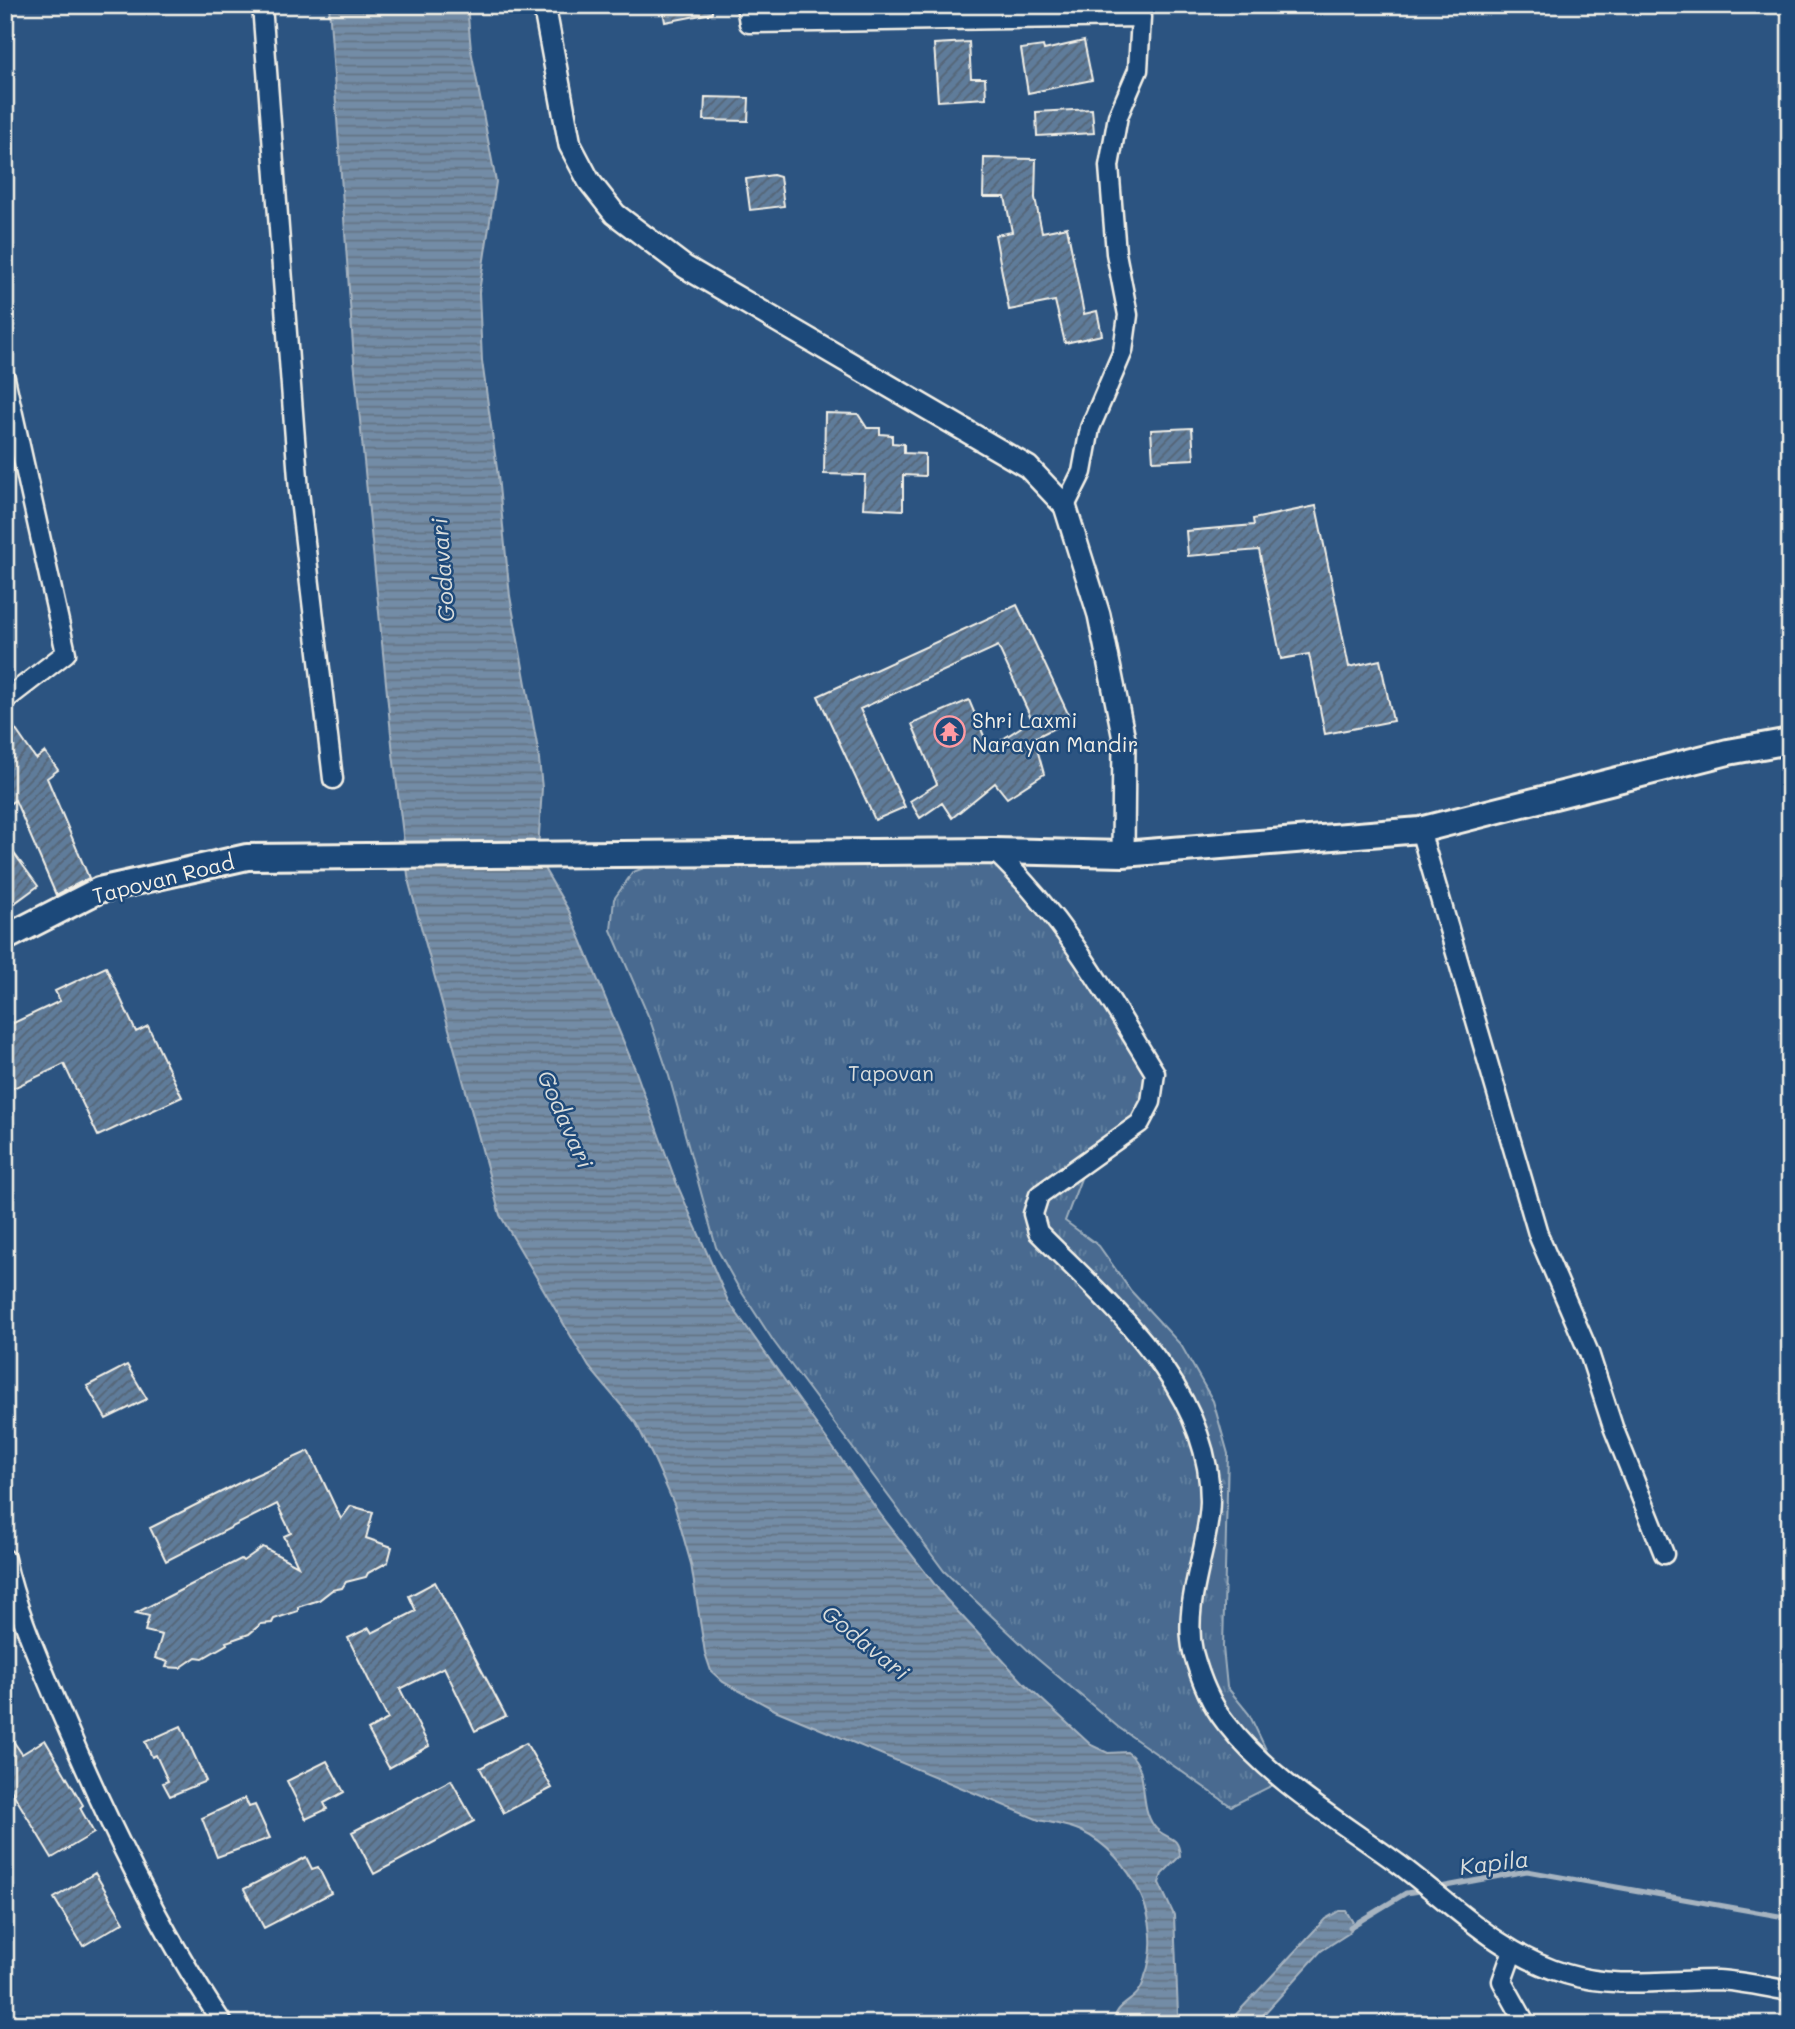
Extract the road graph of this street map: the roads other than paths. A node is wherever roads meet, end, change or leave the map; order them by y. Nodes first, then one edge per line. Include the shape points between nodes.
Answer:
1 (262, 5) edge
2 (544, 5) edge
3 (746, 5) edge
4 (1142, 11) edge
5 (849, 13) edge
6 (989, 13) edge
7 (5, 378) edge
8 (1065, 506) junction
9 (5, 699) edge
10 (1790, 741) edge
11 (333, 779) dead end
12 (1420, 830) junction
13 (994, 851) junction
14 (1123, 854) junction
15 (5, 937) edge
16 (1664, 1554) dead end
17 (5, 1559) edge
18 (1513, 1953) junction
19 (1790, 1991) edge
20 (223, 2024) edge
21 (1526, 2024) edge

1 - 11 street via 299,491
2 - 8 street via 570,145 589,181 615,214 685,267 1028,467
3 - 5 street via 749,23
4 - 6 street
4 - 8 street via 1138,70 1118,116 1109,166 1116,254 1128,315 1123,351 1090,428 1082,472
5 - 6 street
7 - 9 street via 66,653
8 - 14 street via 1099,615 1124,739
10 - 12 main road, Tapovan Road via 1728,752
12 - 14 main road, Tapovan Road
12 - 16 street via 1539,1237 1589,1353
13 - 14 main road, Tapovan Road
13 - 15 main road, Tapovan Road via 247,857 99,890
13 - 18 street via 1057,918 1154,1073 1151,1102 1140,1123 1039,1195 1033,1214 1038,1232 1148,1347 1191,1410 1203,1445 1210,1502 1193,1607 1192,1647 1203,1686 1225,1722 1270,1770
17 - 20 street via 14,1600 97,1797 190,1975
18 - 19 street via 1563,1974 1603,1984 1721,1980
18 - 21 street via 1502,1981

